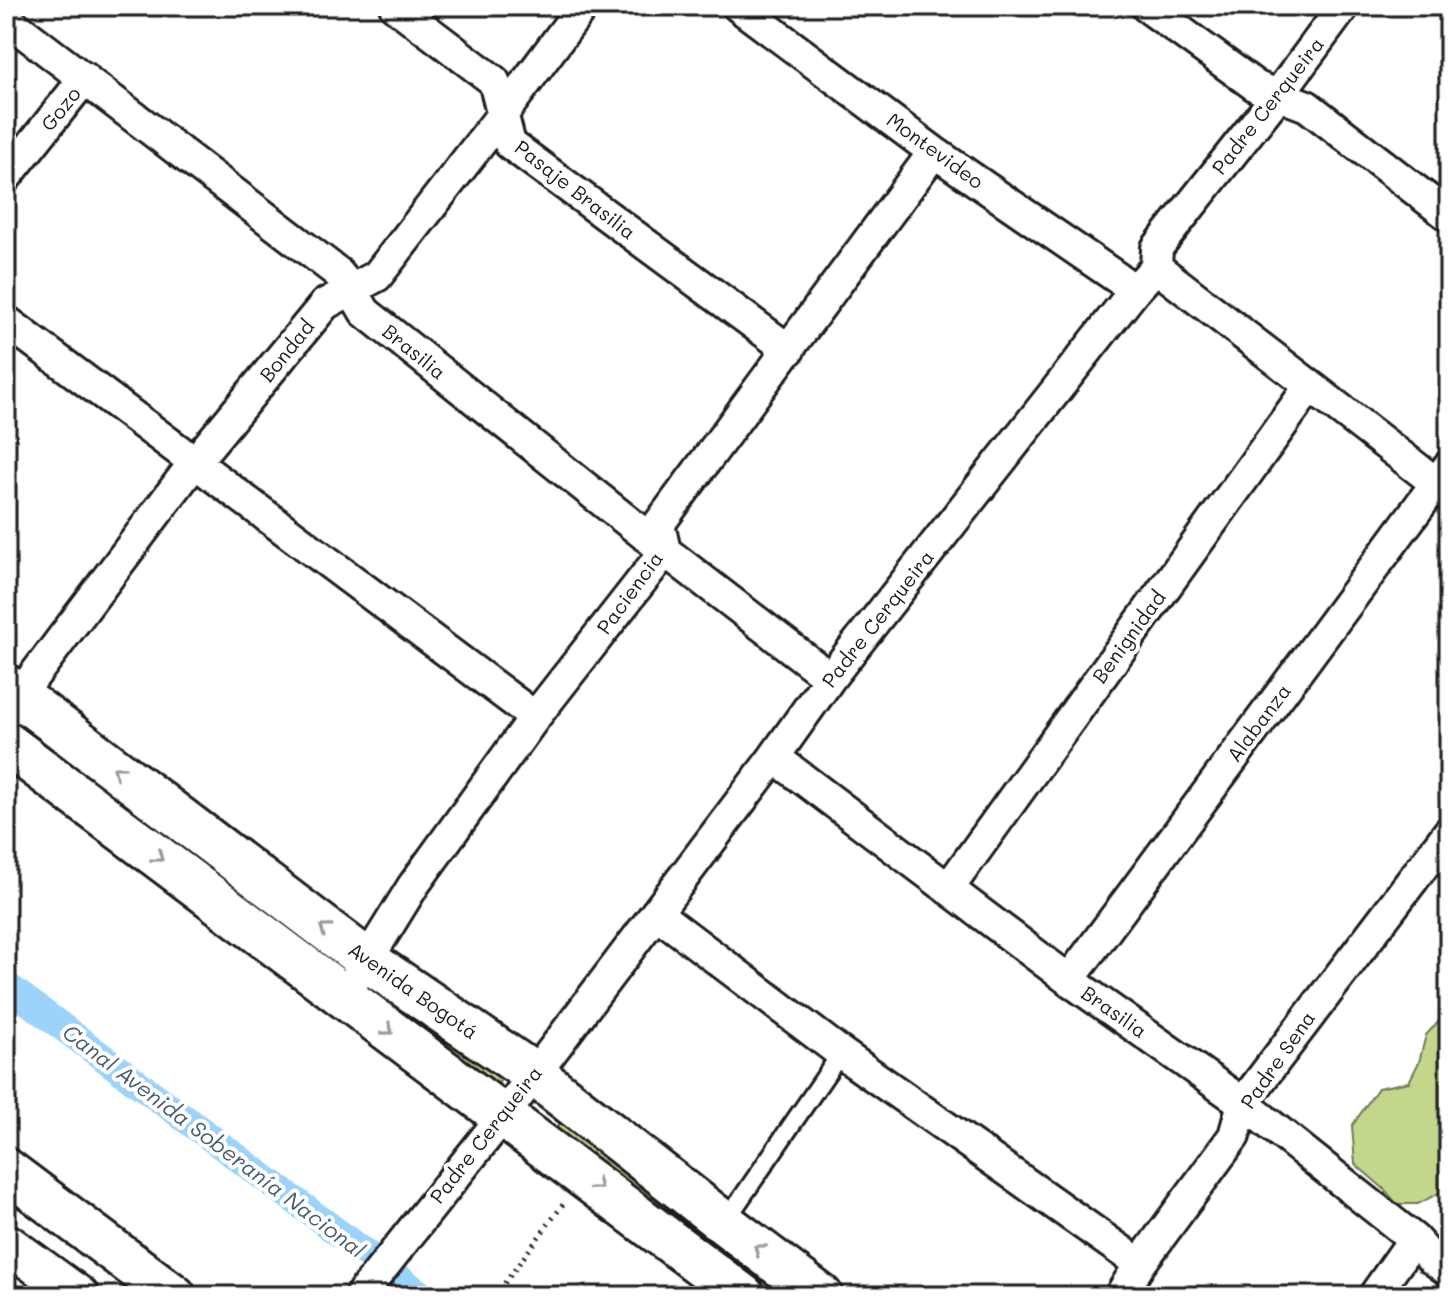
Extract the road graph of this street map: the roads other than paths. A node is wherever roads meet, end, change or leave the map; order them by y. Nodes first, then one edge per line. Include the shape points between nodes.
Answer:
1 (395, 6) edge
2 (583, 6) edge
3 (738, 6) edge
4 (1146, 6) edge
5 (1344, 6) edge
6 (6, 19) edge
7 (85, 78) junction
8 (1278, 95) junction
9 (502, 115) junction
10 (934, 152) junction
11 (6, 177) edge
12 (1449, 216) edge
13 (1156, 267) junction
14 (352, 290) junction
15 (1135, 290) junction
16 (6, 321) edge
17 (789, 350) junction
18 (1310, 386) junction
19 (194, 463) junction
20 (1445, 480) edge
21 (665, 551) junction
22 (830, 678) junction
23 (11, 698) edge
24 (535, 717) junction
25 (6, 743) edge
26 (774, 757) junction
27 (1449, 832) edge
28 (948, 889) junction
29 (656, 913) junction
30 (368, 961) junction
31 (1069, 980) junction
32 (342, 996) junction
33 (841, 1053) junction
34 (534, 1074) junction
35 (1243, 1103) junction
36 (503, 1116) junction
37 (6, 1170) edge
38 (724, 1223) junction
39 (1414, 1239) junction
40 (6, 1243) edge
41 (1140, 1264) junction
42 (1449, 1271) edge
43 (361, 1294) edge
44 (79, 1296) edge
45 (174, 1296) edge
46 (743, 1296) edge
47 (821, 1296) edge
48 (1120, 1296) edge
49 (1374, 1296) edge

1 - 9 street, Pasaje Brasilia via 494,81
2 - 9 street, Bondad
3 - 10 street, Montevideo
4 - 8 street via 1257,87
5 - 8 street, Padre Cerqueira
6 - 7 street, Brasilia
7 - 11 street, Gozo
7 - 14 street, Brasilia via 337,272
8 - 12 street via 1307,106
8 - 13 street, Padre Cerqueira via 1157,248
9 - 14 street, Bondad via 377,276
9 - 17 street, Pasaje Brasilia via 510,144
10 - 15 street, Montevideo
10 - 17 street, Paciencia
13 - 15 street, Padre Cerqueira
13 - 18 street
14 - 19 street, Bondad via 325,304
14 - 21 street, Brasilia via 365,312
15 - 22 street, Padre Cerqueira
16 - 19 street
17 - 21 street, Paciencia via 659,524
18 - 20 street
18 - 28 street, Benignidad
19 - 23 street, Bondad
19 - 24 street
20 - 31 street, Alabanza
21 - 22 street, Brasilia
21 - 24 street, Paciencia
22 - 26 street, Padre Cerqueira
30 -> 23 main road, Avenida Bogotá
24 - 30 street, Paciencia via 413,886
25 -> 32 main road
26 - 28 street, Brasilia
26 - 29 street, Padre Cerqueira
27 - 35 street, Padre Sena
28 - 31 street, Brasilia
29 - 33 street
29 - 34 street, Padre Cerqueira
30 - 32 street, Paciencia
30 - 34 main road, Avenida Bogotá
31 - 35 street, Brasilia
32 -> 36 main road
33 - 38 lane
33 - 41 street
34 - 36 street, Padre Cerqueira
34 - 38 main road, Avenida Bogotá
35 - 39 street, Brasilia
35 - 41 street, Padre Sena via 1234,1136
36 - 43 street, Padre Cerqueira
36 -> 46 main road
37 - 45 main road
47 -> 38 main road, Avenida Bogotá
39 - 42 street, Brasilia
39 - 49 street
40 - 44 street
41 - 48 street, Padre Sena

